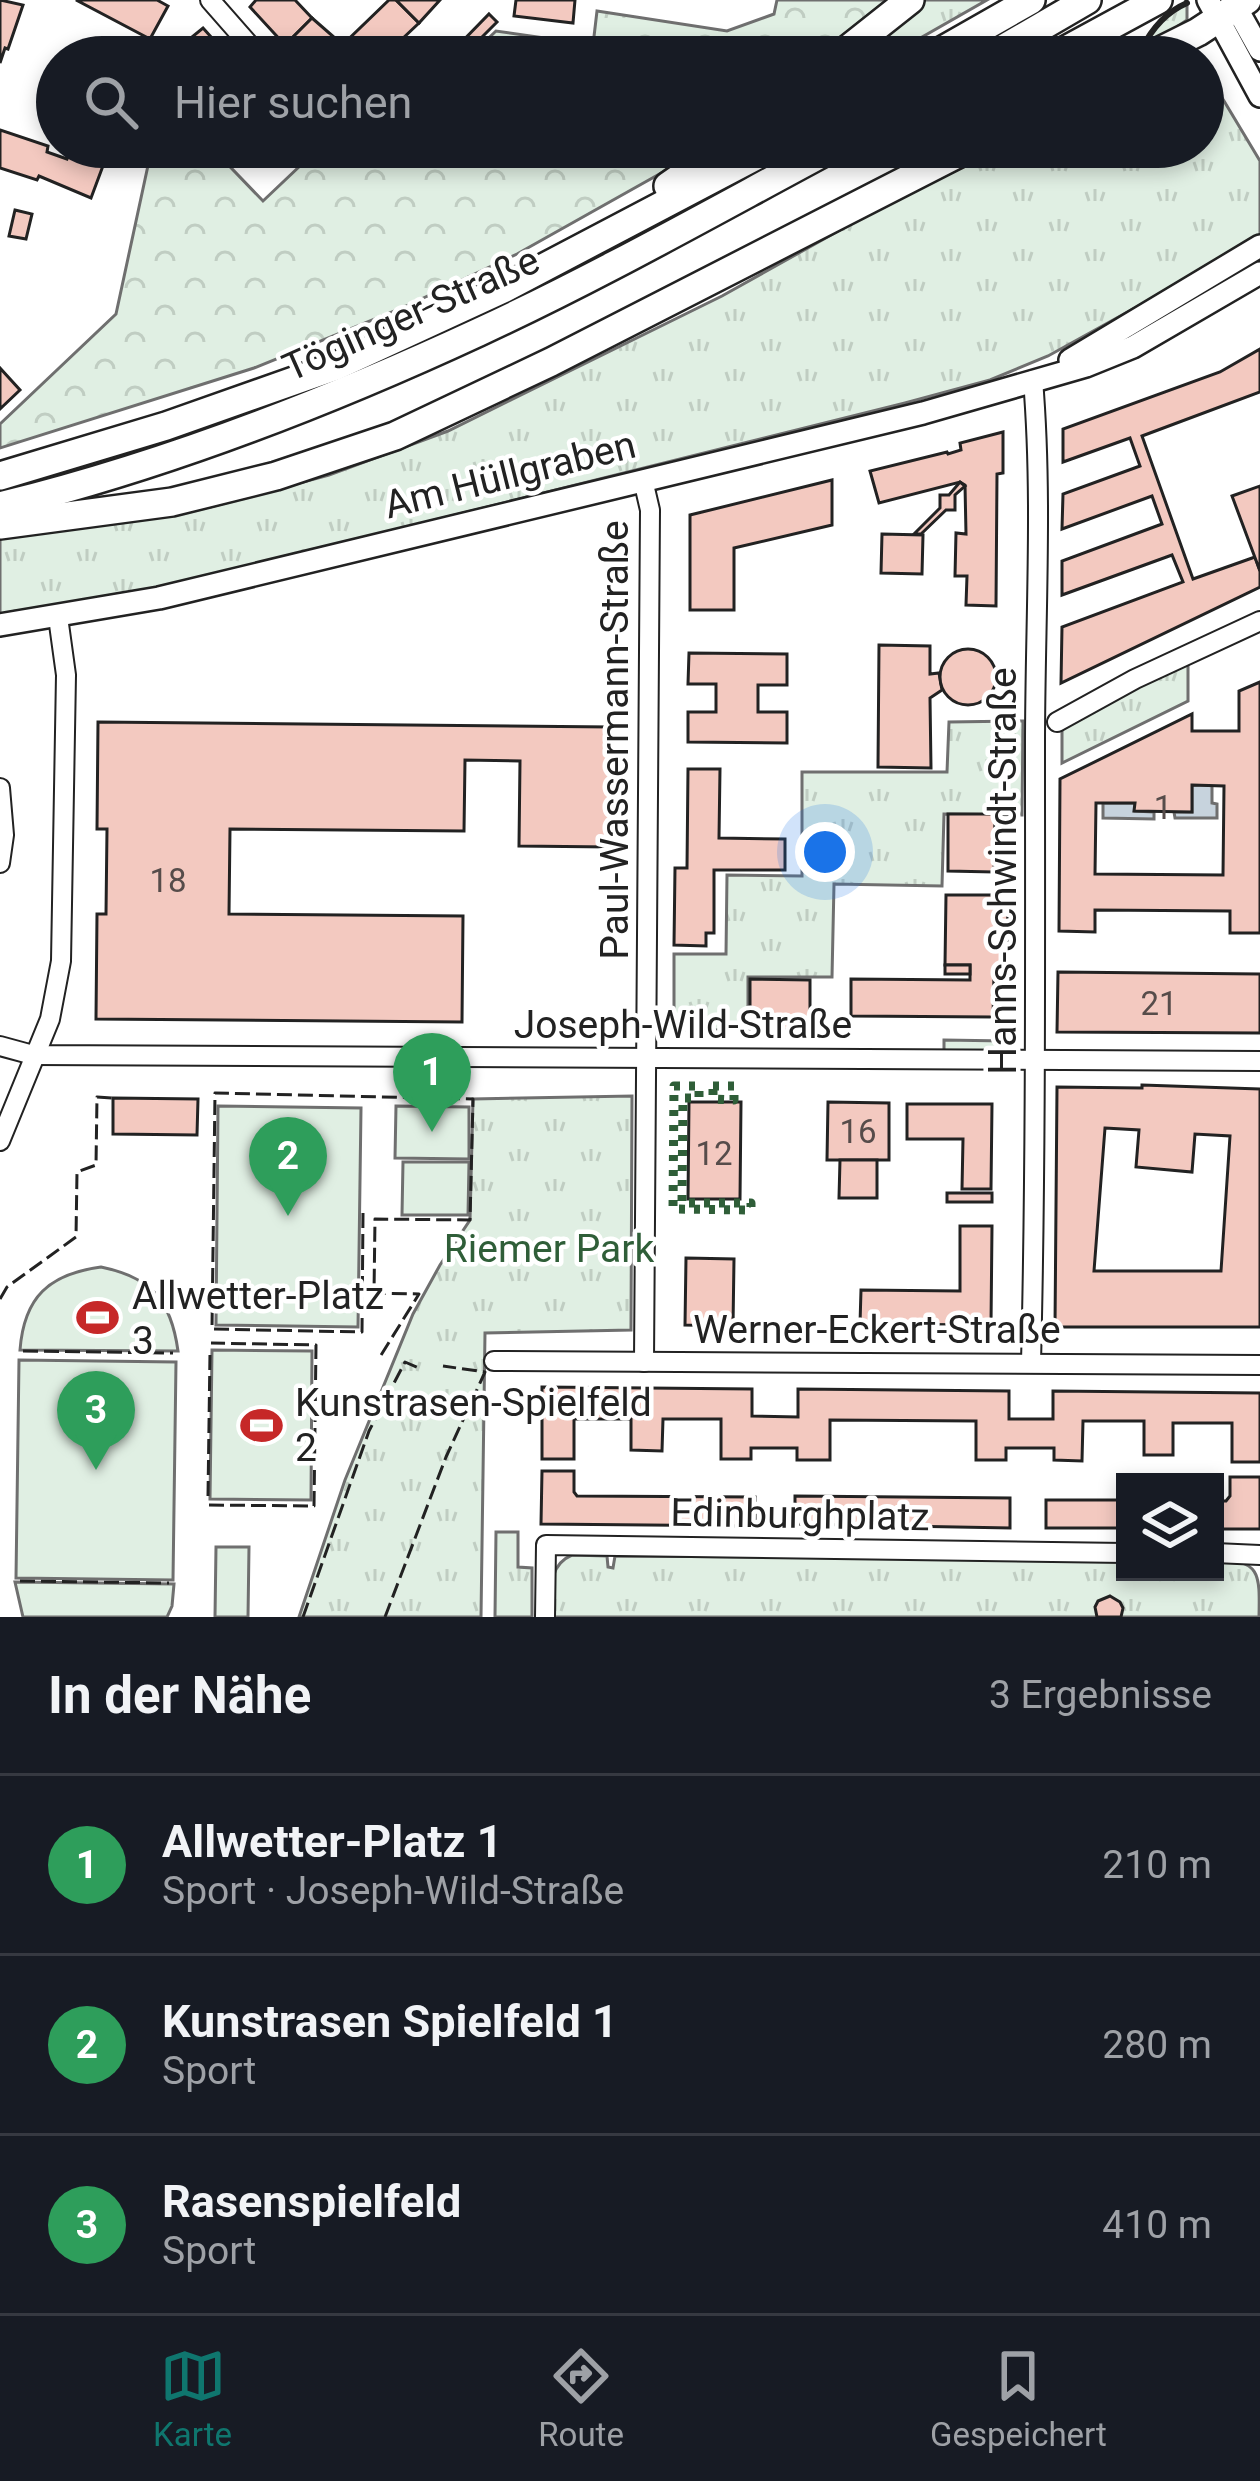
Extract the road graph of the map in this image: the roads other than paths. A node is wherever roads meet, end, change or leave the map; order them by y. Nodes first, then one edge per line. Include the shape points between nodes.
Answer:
1 (210, 0) edge
2 (910, 0) edge
3 (1030, 0) edge
4 (1087, 0) edge
5 (1158, 0) edge
6 (1228, 5) edge
7 (242, 36) edge
8 (865, 36) edge
9 (968, 36) edge
10 (1025, 36) edge
11 (1092, 36) edge
12 (1190, 36) edge
13 (1260, 50) edge
14 (1260, 96) edge
15 (694, 168) edge
16 (733, 168) edge
17 (794, 168) edge
18 (929, 168) edge
19 (1260, 246) edge
20 (1260, 273) edge
21 (503, 289) junction
22 (1033, 380) junction
23 (0, 476) edge
24 (643, 479) junction
25 (0, 506) edge
26 (0, 525) edge
27 (58, 617) junction
28 (1260, 621) edge
29 (0, 625) edge
30 (1057, 722) dead end
31 (0, 788) edge
32 (0, 862) edge
33 (0, 1046) edge
34 (33, 1054) junction
35 (646, 1058) junction
36 (1036, 1060) junction
37 (1260, 1061) edge
38 (0, 1142) edge
39 (494, 1360) dead end
40 (644, 1362) junction
41 (1031, 1363) junction
42 (1260, 1365) edge
43 (1116, 1553) edge
44 (1224, 1554) edge
45 (1260, 1556) edge
46 (545, 1617) edge

1 - 7 street
2 - 8 highway
3 - 9 highway
4 - 10 highway
5 - 11 highway
6 - 12 highway
6 - 13 main road
6 - 14 main road
15 - 21 highway via 522,264
16 - 21 highway, Töginger Straße
17 - 25 highway, Töginger Straße via 479,332 346,391
18 - 26 highway via 395,436 172,502
19 - 22 main road, Am Hüllgraben
20 - 22 main road, Am Hüllgraben via 1133,347
21 - 23 highway, Töginger Straße via 336,366
22 - 24 main road, Am Hüllgraben
22 - 36 street, Hanns-Schwindt-Straße
24 - 27 main road, Am Hüllgraben
24 - 35 street, Paul-Wassermann-Straße via 650,510
27 - 29 main road, Am Hüllgraben
27 - 34 street via 66,675 61,961
28 - 30 street
31 - 32 street
33 - 34 street, Joseph-Wild-Straße
34 - 35 street, Joseph-Wild-Straße
34 - 38 street
35 - 36 street, Joseph-Wild-Straße
35 - 40 street, Paul-Wassermann-Straße
36 - 37 street, Joseph-Wild-Straße
36 - 41 street, Hanns-Schwindt-Straße
39 - 40 street, Werner-Eckert-Straße
40 - 41 street, Werner-Eckert-Straße
41 - 42 street, Werner-Eckert-Straße
43 - 46 street, Edinburghplatz via 546,1545
44 - 45 street

